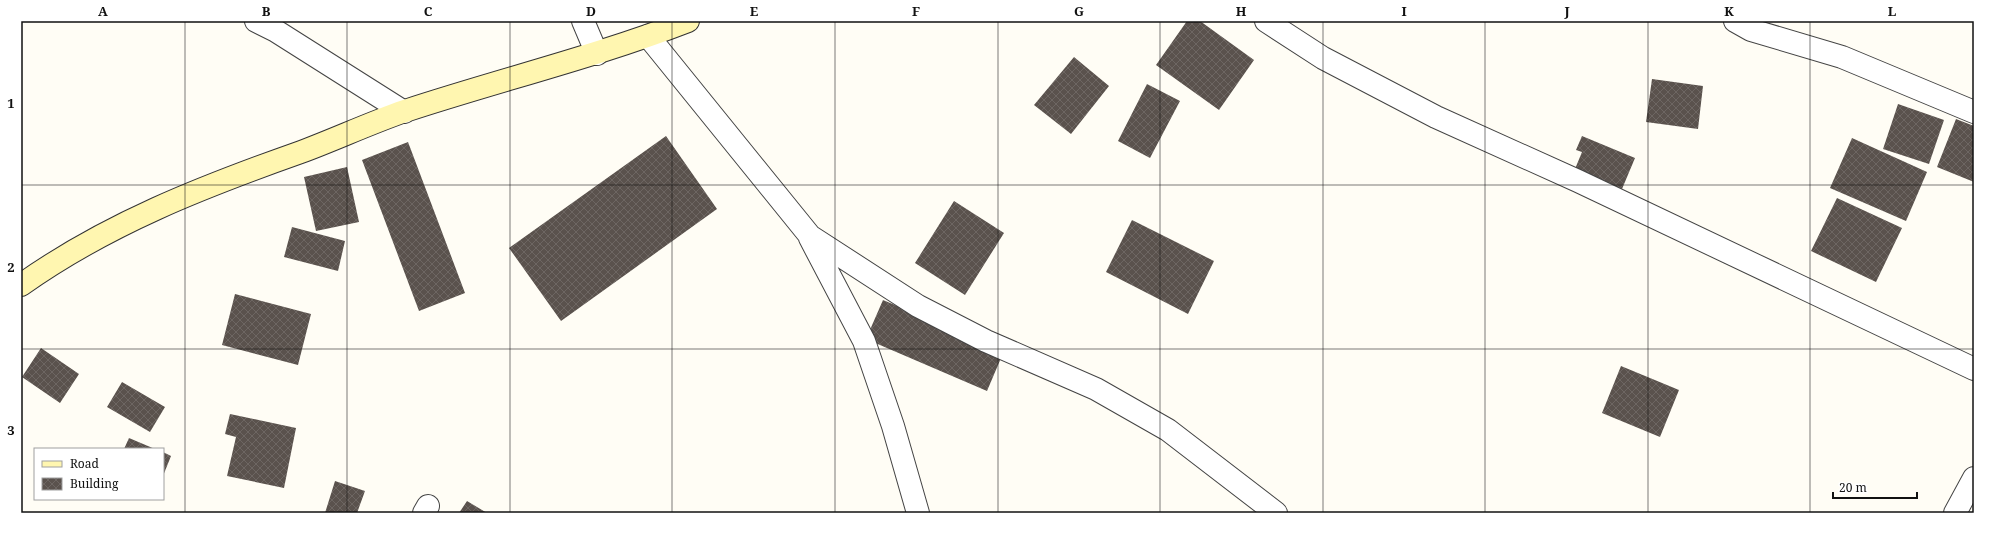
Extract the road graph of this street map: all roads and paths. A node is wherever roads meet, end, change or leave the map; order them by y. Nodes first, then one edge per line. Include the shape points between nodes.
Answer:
1 (256, 21) edge
2 (583, 21) edge
3 (688, 21) edge
4 (1266, 21) edge
5 (1735, 21) edge
6 (648, 36) junction
7 (597, 54) junction
8 (404, 112) junction
9 (1974, 112) edge
10 (810, 236) junction
11 (21, 285) edge
12 (1974, 370) edge
13 (1974, 478) edge
14 (918, 513) edge
15 (1276, 513) edge
16 (1955, 513) edge

1 - 8 street
2 - 7 street
3 - 6 main road
4 - 12 street via 1323,58 1436,117 1578,181
5 - 9 street via 1751,30 1842,58
6 - 7 main road
6 - 10 street
7 - 8 main road
8 - 11 main road via 184,195 114,227
10 - 14 street via 864,341 893,426
10 - 15 street via 918,306 986,340 1096,389 1168,430
13 - 16 street

